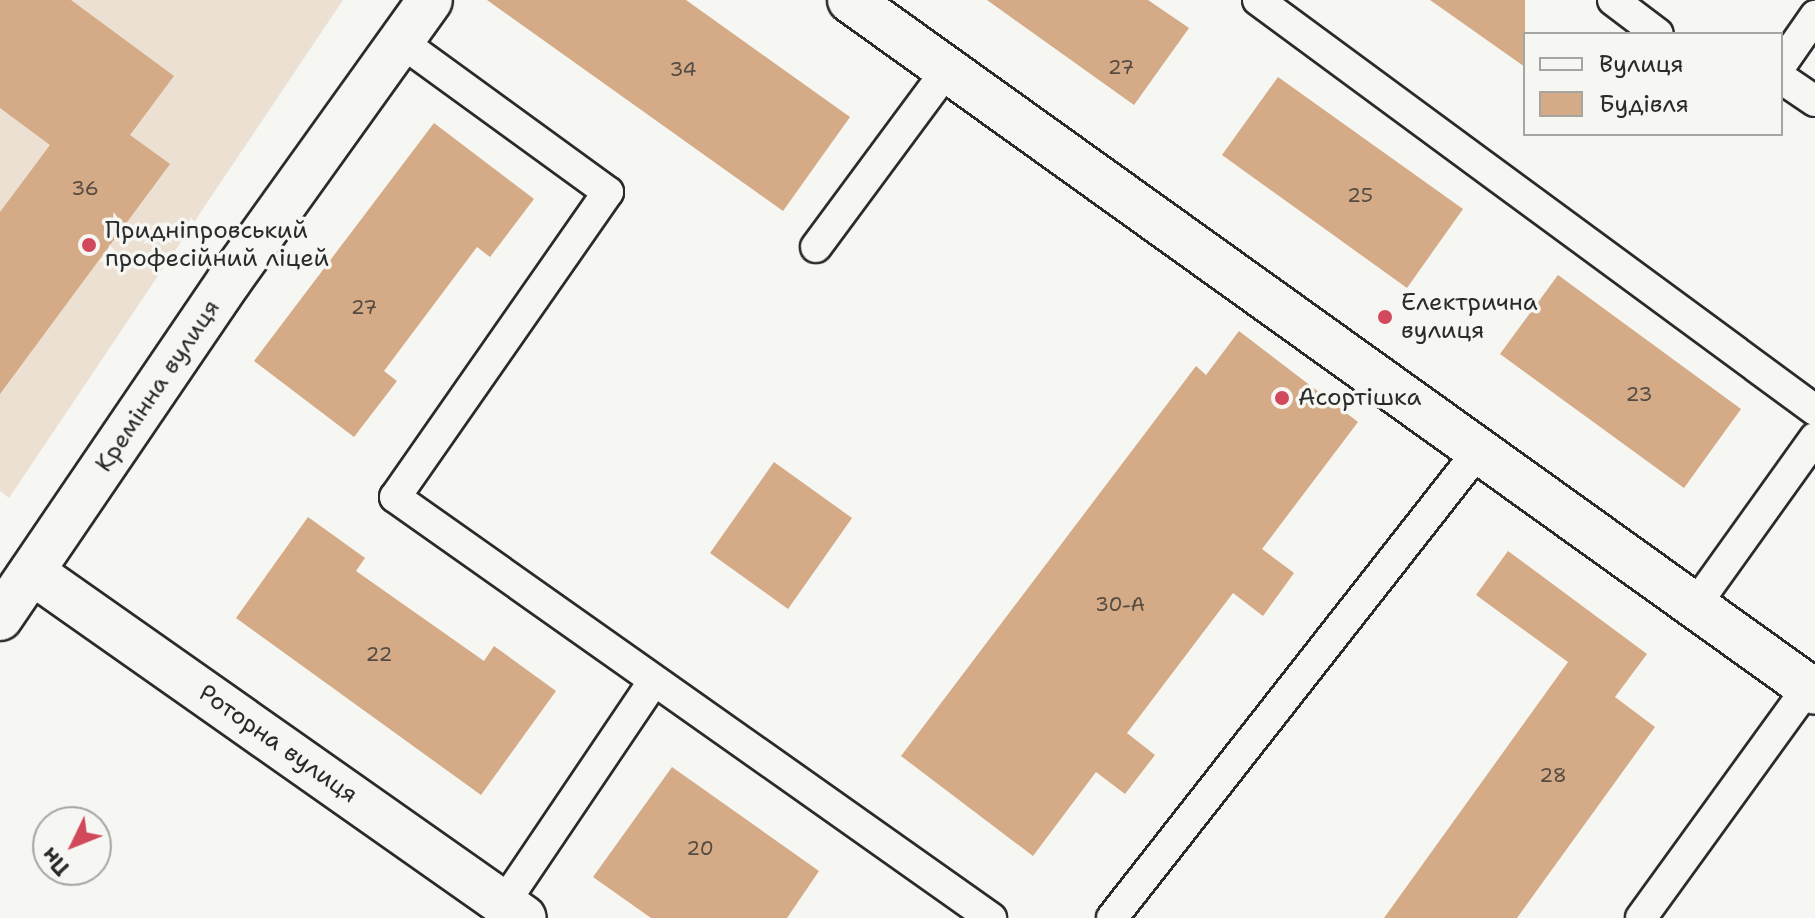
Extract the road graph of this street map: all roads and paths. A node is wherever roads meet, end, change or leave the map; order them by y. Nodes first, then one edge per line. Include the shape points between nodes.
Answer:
1 (430, 0) edge
2 (850, 0) edge
3 (1258, 0) edge
4 (1613, 0) edge
5 (1815, 16) edge
6 (1655, 32) edge
7 (400, 41) junction
8 (1783, 62) edge
9 (947, 70) junction
10 (1783, 79) edge
11 (1815, 101) edge
12 (816, 247) dead end
13 (1815, 410) edge
14 (1815, 438) edge
15 (1480, 449) junction
16 (32, 572) junction
17 (1696, 604) junction
18 (0, 618) edge
19 (653, 682) junction
20 (1811, 689) edge
21 (514, 911) edge
22 (991, 918) edge
23 (1112, 918) edge
24 (1641, 918) edge

1 - 7 street, Кремінна вулиця
2 - 9 street
3 - 13 lane
4 - 6 lane
5 - 8 lane
7 - 16 street, Кремінна вулиця
7 - 19 lane via 608,192 395,497
9 - 12 lane
9 - 15 street
10 - 11 lane
14 - 17 lane
15 - 17 street
15 - 23 lane
16 - 18 street, Кремінна вулиця
16 - 21 street, Роторна вулиця
17 - 20 street
19 - 21 lane
19 - 22 lane
20 - 24 lane

